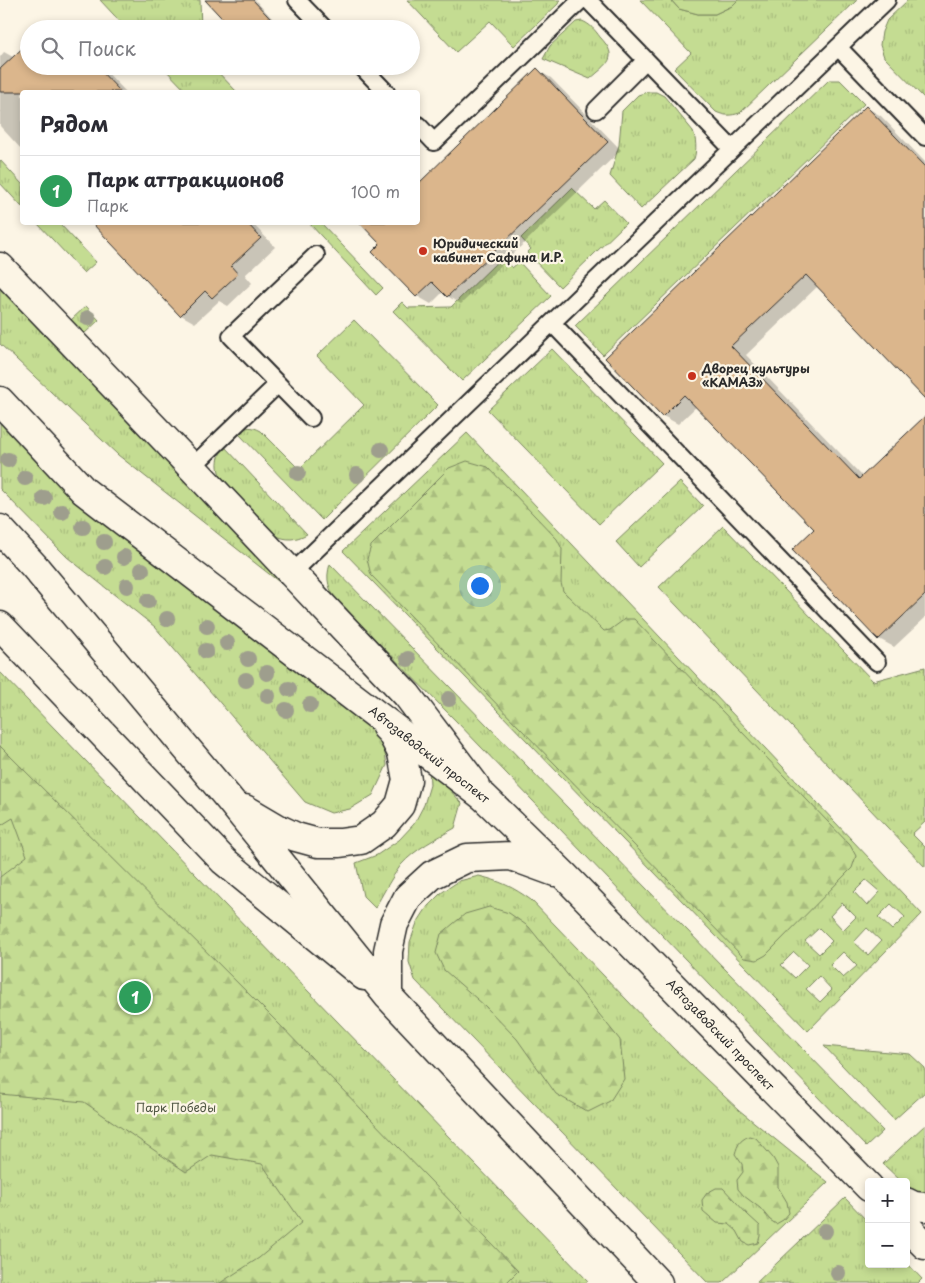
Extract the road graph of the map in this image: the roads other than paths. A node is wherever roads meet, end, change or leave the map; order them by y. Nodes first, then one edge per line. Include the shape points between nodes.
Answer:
1 (297, 0) edge
2 (581, 0) edge
3 (588, 0) edge
4 (887, 0) edge
5 (316, 20) edge
6 (838, 47) junction
7 (646, 60) junction
8 (370, 75) edge
9 (384, 90) edge
10 (596, 110) dead end
11 (420, 127) edge
12 (925, 137) edge
13 (732, 149) junction
14 (316, 255) dead end
15 (0, 267) edge
16 (552, 323) junction
17 (278, 384) junction
18 (0, 401) edge
19 (311, 418) dead end
20 (192, 467) junction
21 (0, 529) edge
22 (292, 573) junction
23 (0, 626) edge
24 (877, 662) dead end
25 (370, 710) junction
26 (484, 797) junction
27 (229, 799) junction
28 (564, 875) junction
29 (388, 996) junction
30 (865, 1181) edge
31 (910, 1204) edge
32 (925, 1208) edge
33 (910, 1230) edge
34 (925, 1245) edge
35 (658, 1283) edge

1 - 5 lane
2 - 11 lane via 434,142
3 - 7 lane
4 - 6 lane
6 - 12 lane
6 - 13 lane
7 - 10 lane
7 - 13 lane
8 - 9 lane
13 - 16 lane
14 - 17 lane via 231,336
15 - 20 street
16 - 22 lane
16 - 24 lane
17 - 19 lane
17 - 20 lane
18 - 25 street, Автозаводский проспект via 84,491
20 - 22 street
21 - 27 street
22 - 26 street via 407,695
23 - 29 street via 224,861
25 - 26 street, Автозаводский проспект
25 - 27 street via 390,732 402,753 407,780 400,805 384,824 360,840 318,844 279,829
26 - 28 street, Автозаводский проспект
27 - 29 street
28 - 29 street via 511,856 467,858 432,875 408,897 394,924 388,951
28 - 30 street, Автозаводский проспект
29 - 35 street
31 - 32 street
33 - 34 street

